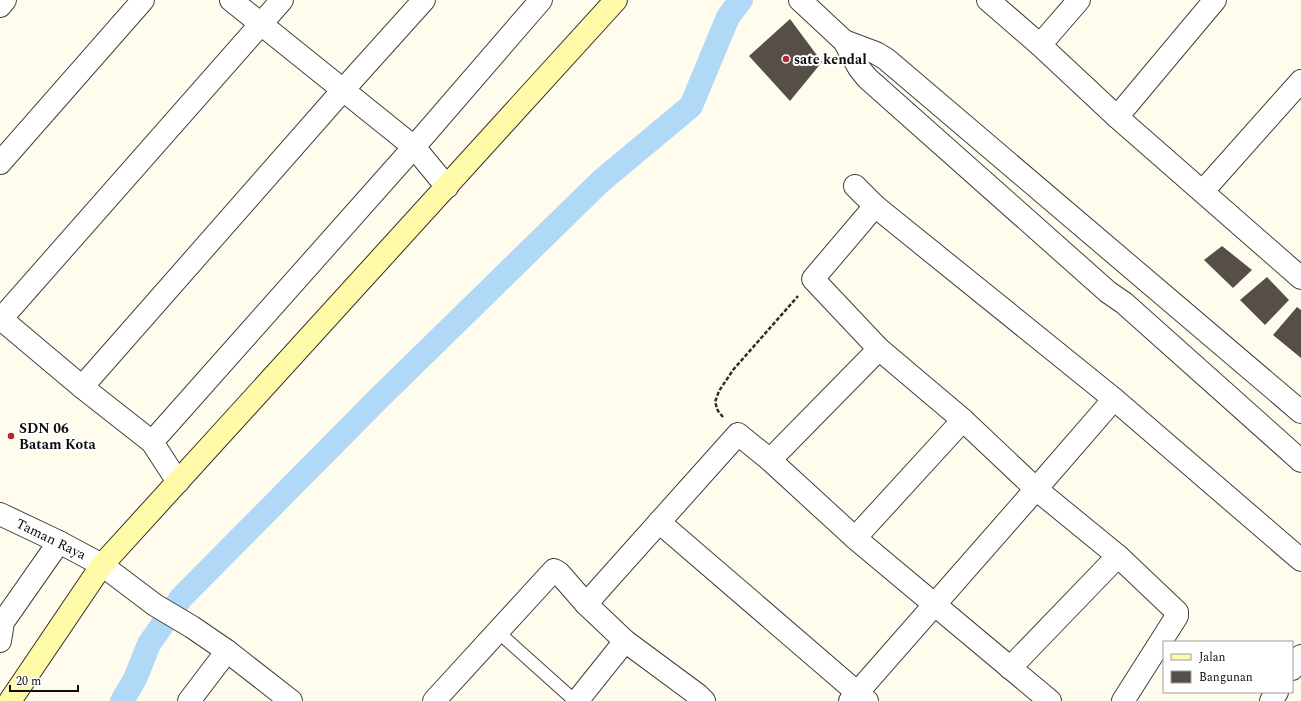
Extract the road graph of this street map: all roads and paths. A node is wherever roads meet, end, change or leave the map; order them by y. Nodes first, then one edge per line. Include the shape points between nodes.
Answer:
1 (5, 0) edge
2 (143, 0) edge
3 (231, 0) edge
4 (282, 0) edge
5 (424, 0) edge
6 (541, 0) edge
7 (616, 0) edge
8 (800, 0) edge
9 (988, 0) edge
10 (1079, 0) edge
11 (1215, 0) edge
12 (0, 6) edge
13 (261, 23) junction
14 (844, 41) junction
15 (1040, 45) junction
16 (1301, 81) edge
17 (343, 90) junction
18 (1117, 117) junction
19 (414, 147) junction
20 (0, 163) edge
21 (855, 186) dead end
22 (447, 187) junction
23 (1203, 191) junction
24 (875, 206) junction
25 (1301, 278) edge
26 (813, 279) junction
27 (1144, 279) junction
28 (1124, 303) junction
29 (0, 319) edge
30 (879, 349) junction
31 (82, 387) junction
32 (1114, 399) junction
33 (1301, 412) edge
34 (963, 420) junction
35 (738, 434) junction
36 (152, 442) junction
37 (770, 460) junction
38 (1301, 461) edge
39 (178, 482) junction
40 (1036, 489) junction
41 (0, 514) edge
42 (659, 522) junction
43 (855, 538) junction
44 (59, 542) junction
45 (1118, 556) junction
46 (1301, 560) edge
47 (102, 565) junction
48 (586, 604) junction
49 (936, 604) junction
50 (1, 628) edge
51 (497, 632) junction
52 (625, 641) junction
53 (227, 651) junction
54 (1301, 656) edge
55 (1010, 668) junction
56 (1293, 668) edge
57 (858, 698) edge
58 (698, 699) edge
59 (10, 701) edge
60 (189, 701) edge
61 (291, 701) edge
62 (434, 701) edge
63 (576, 701) edge
64 (1050, 701) edge
65 (1123, 701) edge

1 - 12 street
2 - 20 street
3 - 13 street
4 - 13 street
5 - 17 street
6 - 19 street
7 - 22 street
8 - 14 street
9 - 15 street
10 - 15 street
11 - 18 street
13 - 17 street
13 - 29 street
14 - 27 street via 886,59
14 - 28 street via 867,78 1108,292
15 - 18 street
16 - 23 street
17 - 19 street
17 - 31 street
18 - 23 street
19 - 22 street
19 - 36 street
21 - 24 street
22 - 39 street
23 - 25 street
24 - 26 street
24 - 32 street
26 - 30 street
26 - 35 path via 733,370 718,391 715,402 718,411
27 - 28 street
27 - 33 street
28 - 38 street
29 - 31 street
30 - 34 street
30 - 37 street
31 - 36 street
32 - 40 street
32 - 46 street
34 - 40 street
34 - 43 street
35 - 37 street
35 - 42 street
36 - 39 street
37 - 43 street
39 - 47 street
40 - 45 street
40 - 49 street
41 - 44 street, Taman Raya
42 - 48 street
42 - 57 street
43 - 49 street
44 - 47 street, Taman Raya
44 - 50 street
45 - 55 street
45 - 65 street via 1177,612 1177,616
47 - 53 street, Taman Raya via 156,605
47 - 59 street
48 - 51 street via 554,570
48 - 52 street
49 - 55 street
49 - 57 street
51 - 62 street
51 - 63 lane
52 - 58 street
52 - 63 street
53 - 60 street
53 - 61 street, Taman Raya
54 - 56 street
55 - 64 street

